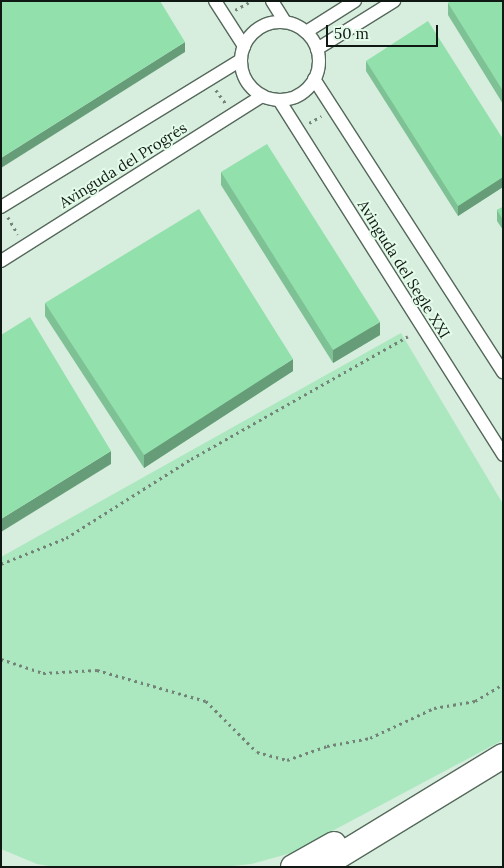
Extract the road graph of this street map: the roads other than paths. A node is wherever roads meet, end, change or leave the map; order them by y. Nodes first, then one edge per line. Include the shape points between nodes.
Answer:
1 (215, 1) edge
2 (272, 1) edge
3 (355, 1) edge
4 (394, 1) edge
5 (285, 22) junction
6 (306, 32) junction
7 (244, 46) junction
8 (317, 49) junction
9 (241, 60) junction
10 (314, 79) junction
11 (262, 96) junction
12 (279, 100) junction
13 (1, 207) edge
14 (1, 261) edge
15 (503, 372) edge
16 (503, 455) edge
17 (503, 756) edge
18 (415, 808) junction
19 (293, 867) edge
20 (321, 867) edge
21 (348, 867) edge

1 - 7 street
2 - 5 street
3 - 6 street
4 - 8 street
5 - 6 street
5 - 7 street via 258,28
6 - 8 street
7 - 9 street
8 - 10 street
9 - 11 street via 246,81
9 - 13 street, Avinguda del Progrés
10 - 12 street via 302,93
10 - 15 street, Avinguda del Segle XXI
11 - 12 street
11 - 14 street, Avinguda del Progrés
12 - 16 street, Avinguda del Segle XXI
17 - 18 highway
18 - 19 highway via 350,835
18 - 20 highway
18 - 21 highway

